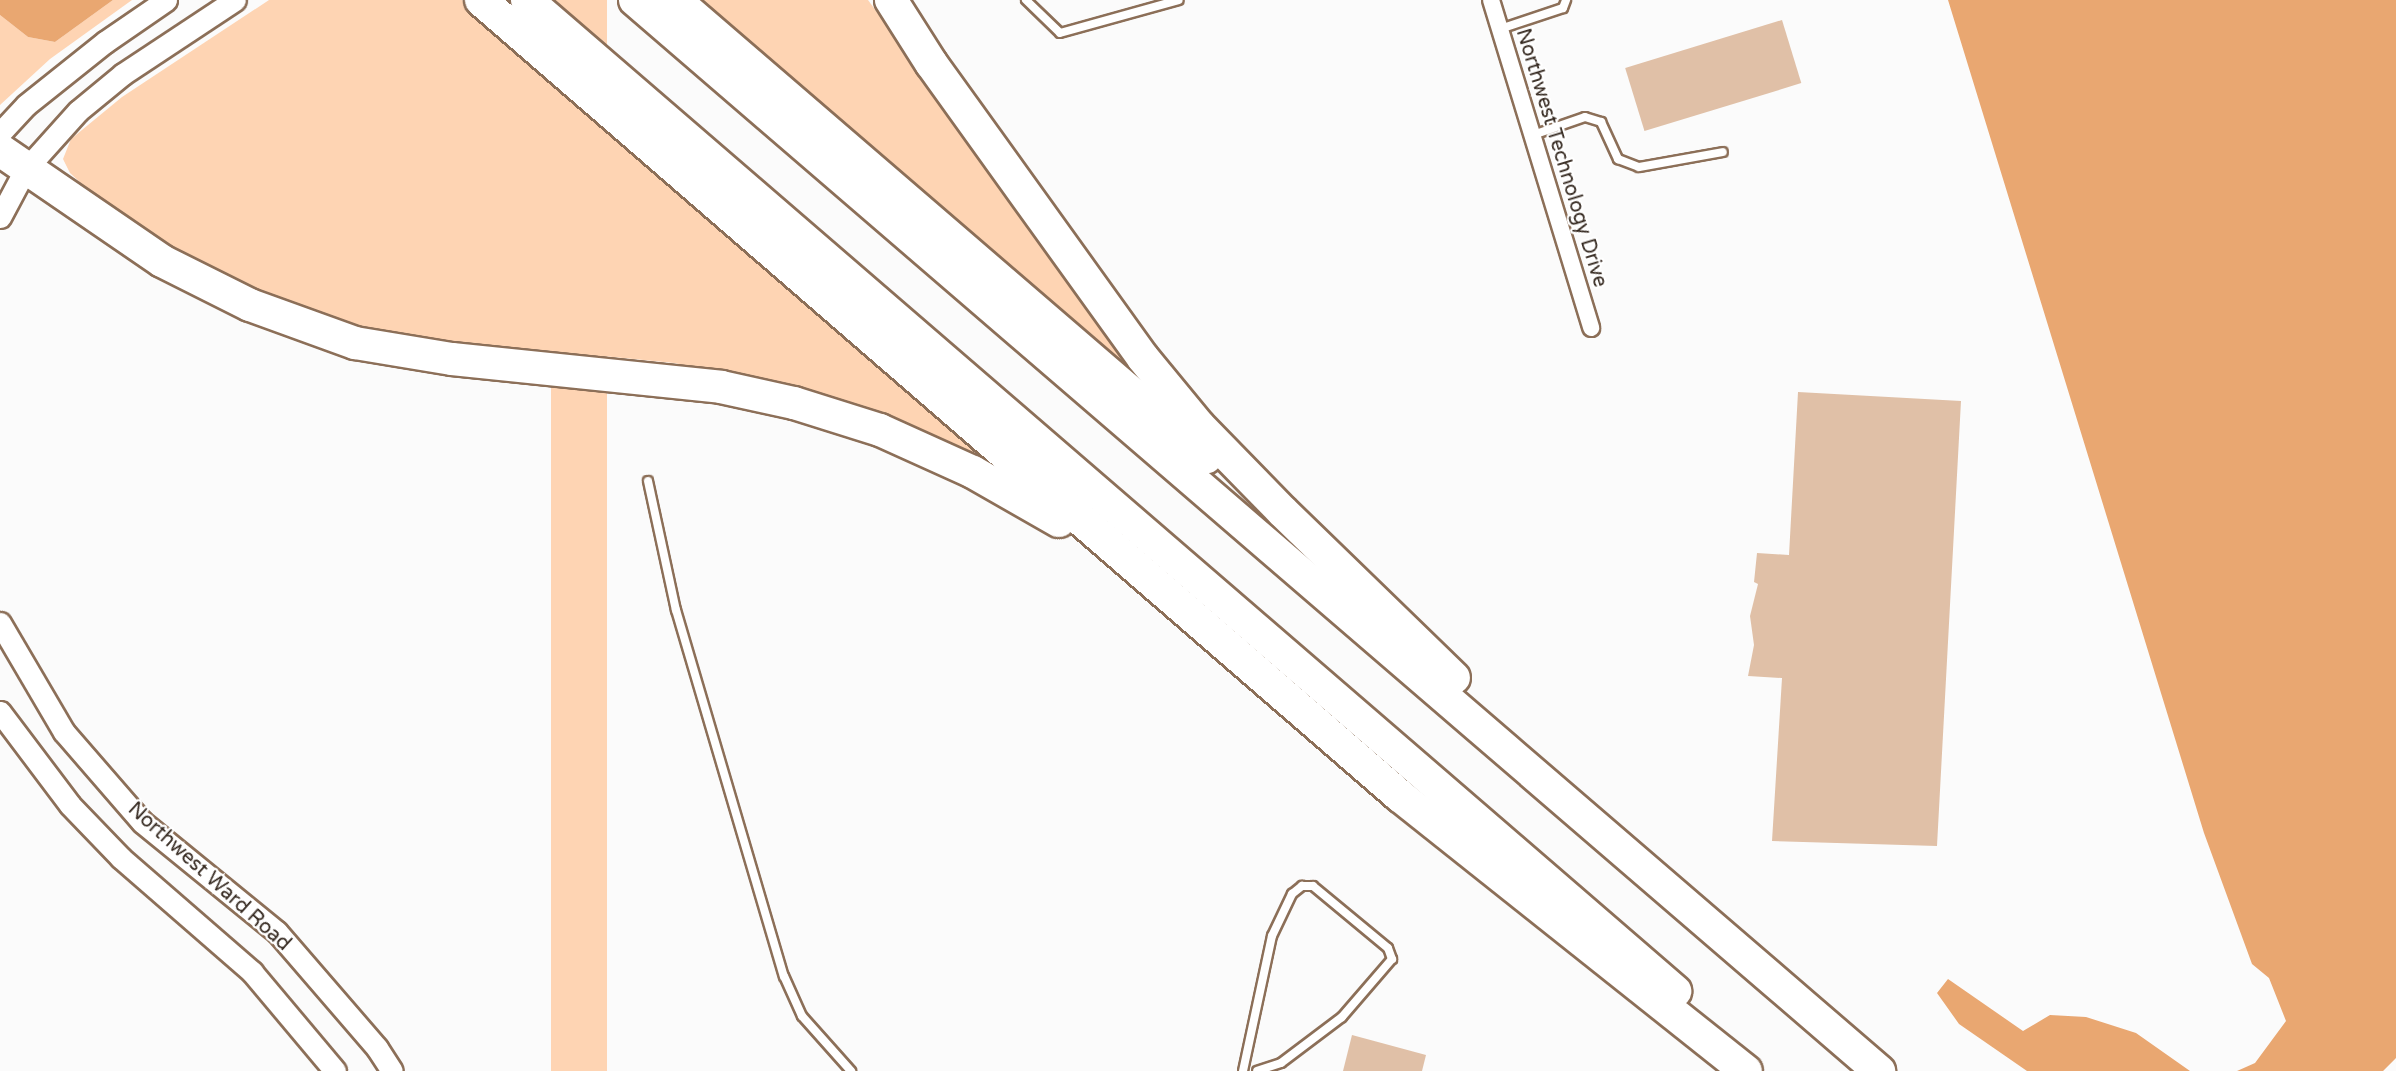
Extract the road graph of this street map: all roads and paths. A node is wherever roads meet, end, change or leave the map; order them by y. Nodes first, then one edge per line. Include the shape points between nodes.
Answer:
1 (166, 0) edge
2 (235, 0) edge
3 (481, 0) edge
4 (527, 0) edge
5 (635, 0) edge
6 (675, 0) edge
7 (891, 0) edge
8 (1026, 0) edge
9 (1179, 0) edge
10 (1491, 0) edge
11 (1566, 0) edge
12 (1500, 29) junction
13 (0, 133) edge
14 (1533, 135) junction
15 (0, 150) edge
16 (1723, 152) dead end
17 (25, 170) junction
18 (0, 217) edge
19 (1591, 328) dead end
20 (648, 481) dead end
21 (1143, 575) junction
22 (1364, 593) junction
23 (0, 623) edge
24 (6, 653) edge
25 (0, 712) edge
26 (1730, 942) junction
27 (335, 1071) edge
28 (392, 1071) edge
29 (851, 1071) edge
30 (1243, 1071) edge
31 (1257, 1071) edge
32 (1746, 1071) edge
33 (1766, 1071) edge
34 (1879, 1071) edge

1 - 13 street via 26,105
2 - 17 street via 87,103
3 - 21 highway
4 - 33 highway via 1527,860
5 - 26 highway
6 - 22 highway
7 - 22 highway via 944,83 1143,358 1199,426
8 - 9 lane via 1060,33
10 - 12 street, Northwest Technology Drive
11 - 12 lane via 1563,8
12 - 14 street, Northwest Technology Drive
14 - 16 lane via 1585,117 1601,122 1618,159 1639,167
14 - 19 street, Northwest Technology Drive
15 - 17 highway
17 - 18 street
17 - 21 highway via 162,261 250,305 355,343 452,360 720,387 794,403 880,430 973,472 1055,518
20 - 29 lane via 676,610 784,976 802,1016
21 - 32 highway via 1400,796
22 - 26 highway
23 - 24 street, Northwest Ward Road
24 - 28 street, Northwest Ward Road via 64,732 142,822 277,932 378,1048
25 - 27 street via 70,805 121,858 252,972
26 - 34 highway
30 - 31 lane via 1272,936 1292,894 1302,886 1313,886 1388,948 1392,959 1342,1017 1281,1063

